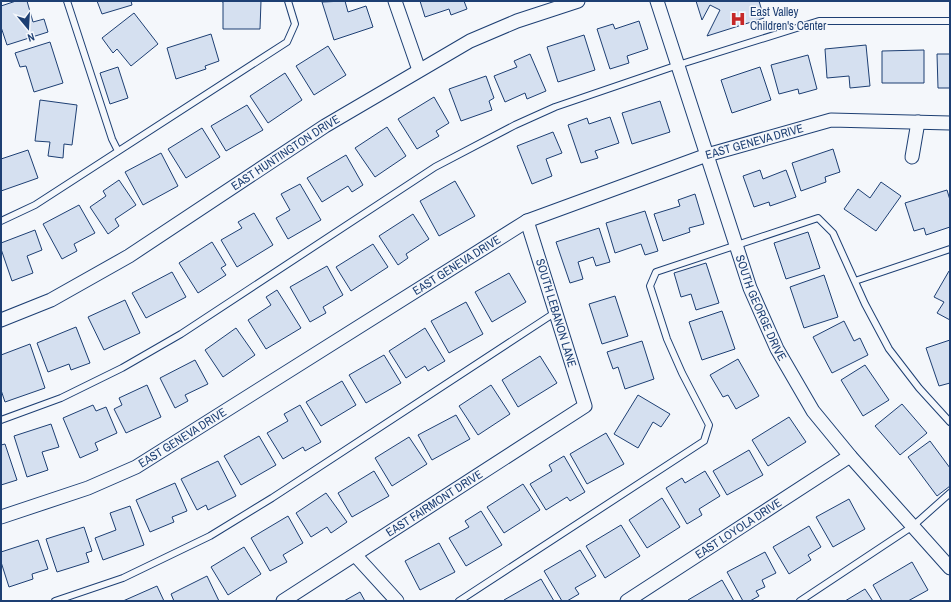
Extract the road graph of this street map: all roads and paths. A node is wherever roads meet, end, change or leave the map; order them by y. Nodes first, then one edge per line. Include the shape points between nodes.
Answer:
1 (67, 1) edge
2 (288, 1) edge
3 (395, 1) edge
4 (578, 1) edge
5 (657, 1) edge
6 (950, 21) edge
7 (678, 65) junction
8 (419, 70) junction
9 (918, 122) junction
10 (950, 123) edge
11 (118, 151) junction
12 (707, 154) junction
13 (912, 157) dead end
14 (1, 221) edge
15 (527, 221) junction
16 (736, 245) junction
17 (950, 249) edge
18 (855, 281) junction
19 (556, 312) junction
20 (1, 320) edge
21 (585, 406) joint
22 (1, 420) edge
23 (950, 422) edge
24 (850, 456) junction
25 (950, 493) edge
26 (1, 517) edge
27 (914, 526) junction
28 (356, 556) junction
29 (950, 568) edge
30 (55, 601) edge
31 (283, 601) edge
32 (397, 601) edge
33 (459, 601) edge
34 (627, 601) edge
35 (800, 601) edge

1 - 11 lane
2 - 11 lane via 295,24 287,42
3 - 8 street
4 - 8 street, EAST HUNTINGTON DRIVE via 517,21 470,41
5 - 7 street, SOUTH GEORGE DRIVE
6 - 7 lane via 819,21
7 - 12 street, SOUTH GEORGE DRIVE
7 - 22 lane via 555,107 435,167 181,334 62,398
8 - 20 street, EAST HUNTINGTON DRIVE via 325,126 129,256 51,300
9 - 10 street, EAST GENEVA DRIVE
9 - 12 street, EAST GENEVA DRIVE via 831,120
9 - 13 street
11 - 14 lane via 35,205
12 - 15 street, EAST GENEVA DRIVE
12 - 16 street, SOUTH GEORGE DRIVE
15 - 19 street, SOUTH LEBANON LANE
15 - 26 street, EAST GENEVA DRIVE via 136,467 88,488
16 - 18 lane via 818,218 833,233
16 - 24 street, SOUTH GEORGE DRIVE via 750,288 777,349 813,410
16 - 33 lane via 656,272 650,286 667,339 709,426 704,441
17 - 18 lane
18 - 23 lane via 889,349 918,388
19 - 21 street, SOUTH LEBANON LANE
19 - 30 lane via 210,536 123,578
21 - 28 street, EAST FAIRMONT DRIVE
24 - 27 street, SOUTH GEORGE DRIVE
24 - 34 street, EAST LOYOLA DRIVE
25 - 27 lane
27 - 29 street, SOUTH GEORGE DRIVE
27 - 35 lane
28 - 31 street, EAST FAIRMONT DRIVE
28 - 32 street

